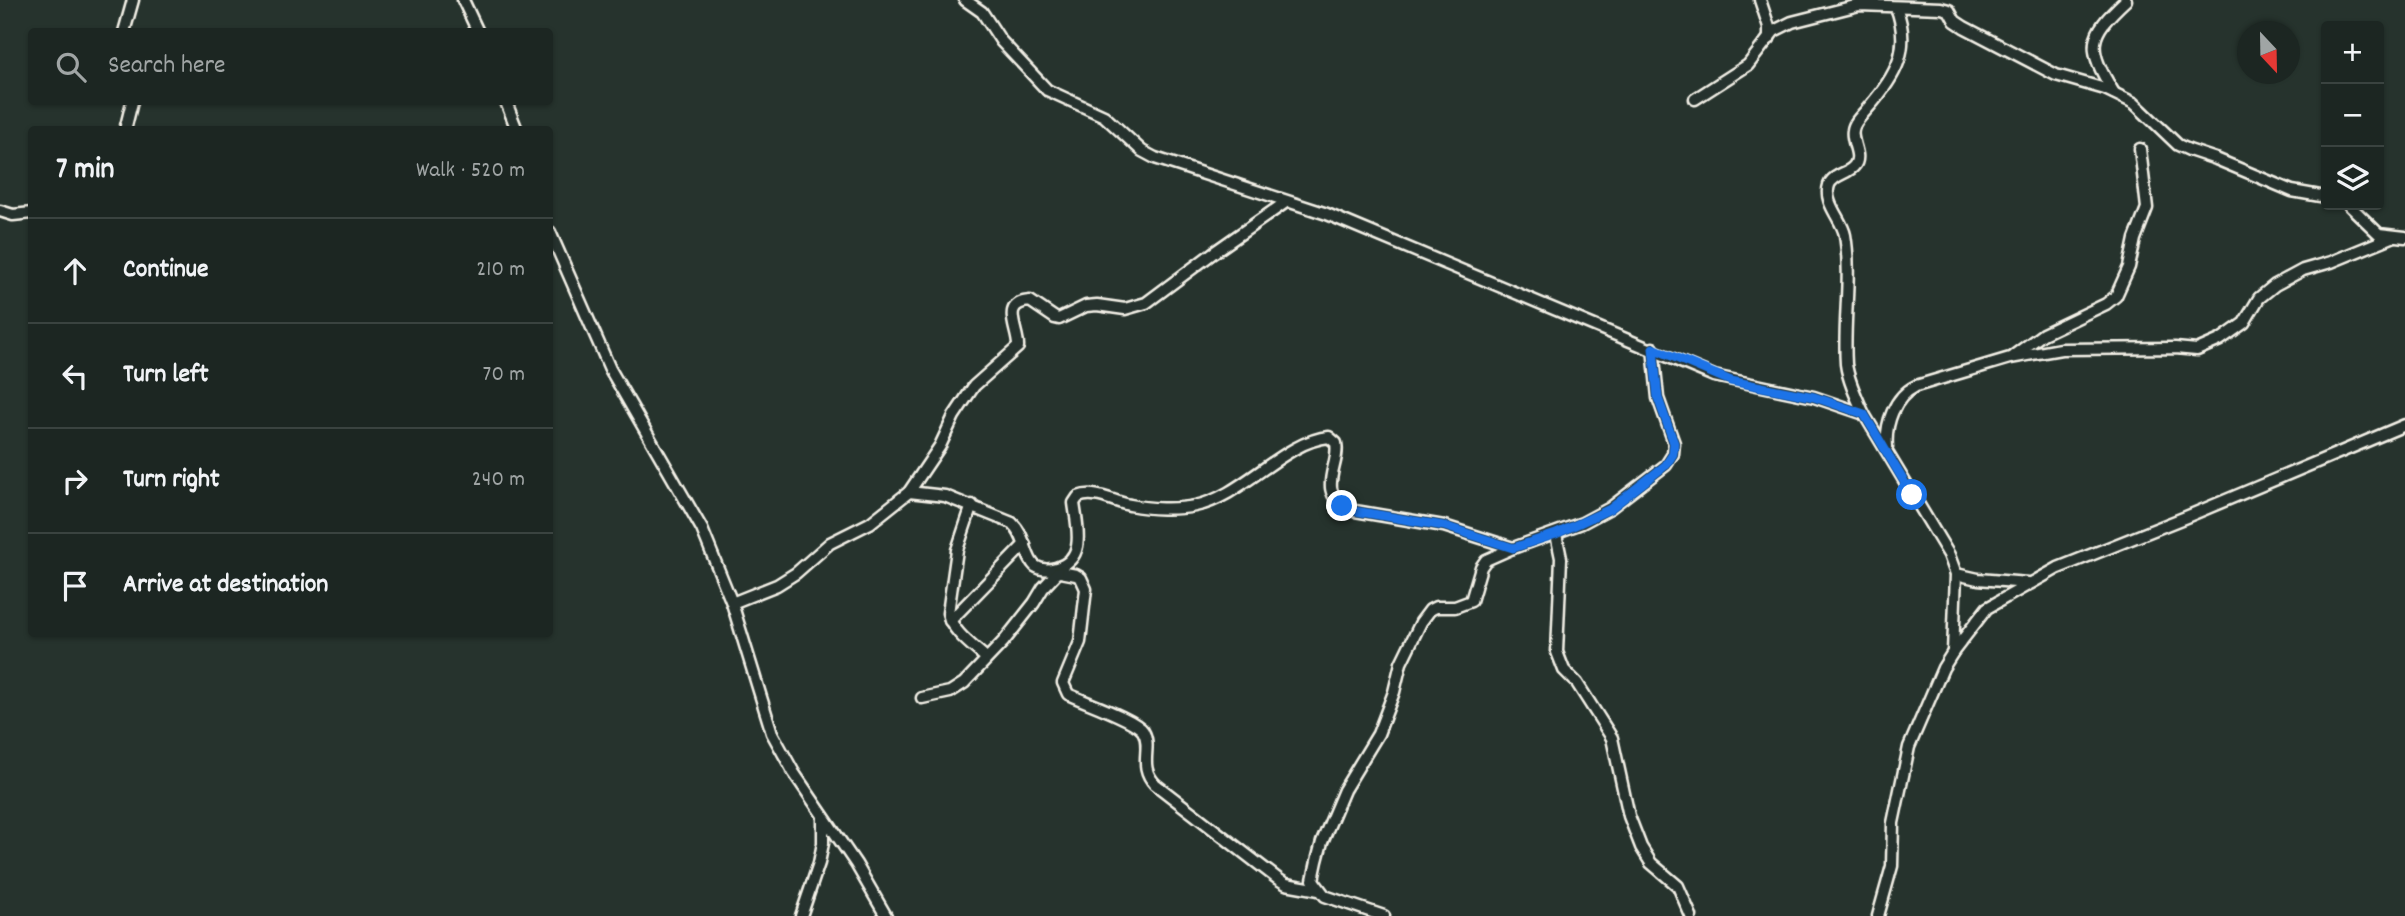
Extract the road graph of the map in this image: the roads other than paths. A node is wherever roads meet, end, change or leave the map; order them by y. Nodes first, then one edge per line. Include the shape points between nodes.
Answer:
1 (133, 0) edge
2 (463, 0) edge
3 (965, 0) edge
4 (1760, 0) edge
5 (2126, 0) edge
6 (1896, 7) junction
7 (125, 28) edge
8 (476, 28) edge
9 (1769, 39) junction
10 (2114, 94) junction
11 (1695, 99) dead end
12 (131, 105) edge
13 (507, 105) edge
14 (126, 126) edge
15 (515, 126) edge
16 (2140, 149) dead end
17 (2321, 196) edge
18 (1286, 202) junction
19 (2353, 210) edge
20 (0, 211) edge
21 (28, 213) edge
22 (2392, 237) junction
23 (2405, 237) edge
24 (553, 239) edge
25 (1653, 348) junction
26 (2010, 358) junction
27 (1864, 414) junction
28 (2405, 425) edge
29 (1888, 451) junction
30 (909, 492) junction
31 (972, 505) junction
32 (1556, 534) junction
33 (1026, 544) junction
34 (1513, 548) junction
35 (1054, 571) junction
36 (1956, 574) junction
37 (2029, 583) junction
38 (732, 603) junction
39 (950, 621) junction
40 (1952, 652) junction
41 (986, 659) junction
42 (922, 698) dead end
43 (823, 816) junction
44 (1319, 890) junction
45 (801, 916) edge
46 (886, 916) edge
47 (1384, 916) edge
48 (1691, 916) edge
49 (1878, 916) edge

1 - 7 street
2 - 8 street
3 - 18 street via 982,12 1001,41 1047,90 1104,116 1142,151
4 - 9 street
5 - 10 street via 2099,27 2095,42 2101,72
6 - 9 street via 1843,9 1782,26
6 - 10 street via 1947,9 1958,23 2010,52 2056,75
6 - 27 street via 1903,29 1897,67 1853,130 1857,162 1829,186 1832,207 1845,235 1846,366
9 - 11 street via 1748,65
10 - 17 street via 2139,107 2166,135 2189,150 2292,191
12 - 14 street
13 - 15 street
16 - 26 street via 2147,208 2116,296 2043,334
18 - 25 street via 1390,239
18 - 30 street via 1136,307 1086,306 1059,319 1030,302 1018,305 1011,318 1018,346 974,386
19 - 22 street via 2373,230
20 - 21 street
22 - 23 street
22 - 26 street via 2302,270 2275,285 2259,298 2245,323 2203,348 2061,349
24 - 38 street via 610,369 702,529
25 - 27 street via 1731,381 1814,397
25 - 32 street via 1658,398 1674,443 1673,454 1666,465 1610,509
26 - 29 street via 1906,391 1888,423
27 - 29 street
28 - 37 street
29 - 36 street
30 - 31 street
30 - 38 street via 870,523 830,543 796,573
31 - 33 street via 1012,523
31 - 39 street via 957,550
32 - 34 street
32 - 48 street via 1561,558 1558,660 1612,738 1629,816 1644,854 1678,886
33 - 35 street via 1035,565
33 - 39 street
34 - 35 street via 1444,526 1342,506 1332,490 1337,448 1329,437 1257,473 1235,490 1195,506 1145,507 1093,494 1078,497 1074,503 1078,547 1070,561
34 - 44 street via 1481,566 1471,601 1436,607 1421,622 1401,663 1378,734 1344,790 1322,842 1312,877
35 - 41 street via 1034,603
35 - 44 street via 1079,576 1086,590 1080,642 1063,683 1066,690 1137,725 1144,734 1144,766 1150,778 1229,842 1286,884
36 - 37 street
36 - 40 street
37 - 40 street via 1987,608
38 - 43 street via 772,733
39 - 41 street
40 - 49 street via 1909,747 1893,822 1892,866
41 - 42 street via 954,690
43 - 45 street via 819,863
43 - 46 street
44 - 47 street via 1325,897

